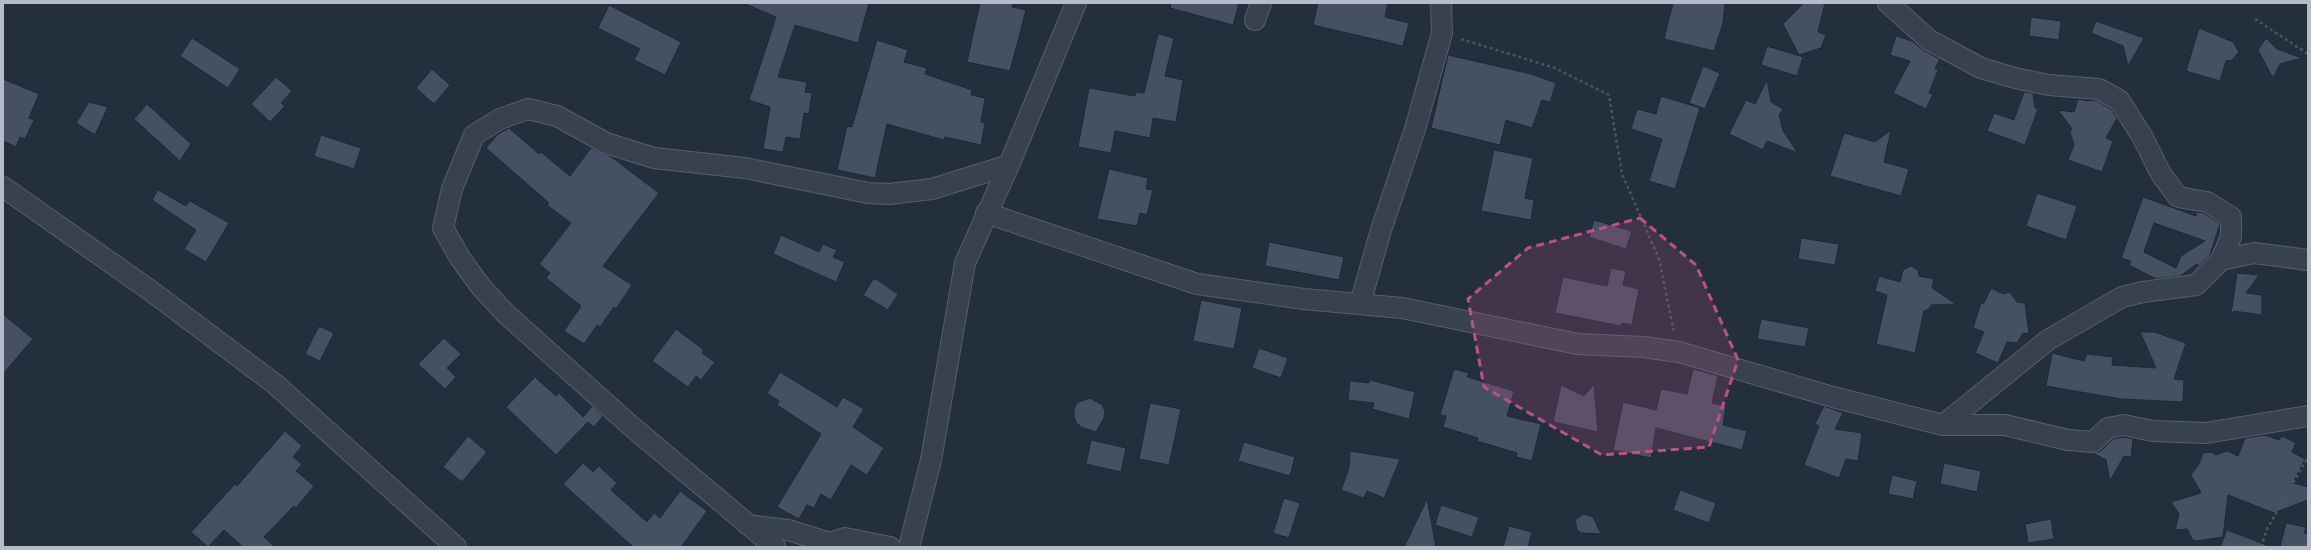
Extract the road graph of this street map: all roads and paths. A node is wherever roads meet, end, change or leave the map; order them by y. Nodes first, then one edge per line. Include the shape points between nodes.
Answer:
1 (1076, 3) edge
2 (1441, 3) edge
3 (1888, 3) edge
4 (2255, 19) dead end
5 (1442, 33) junction
6 (2308, 54) edge
7 (1010, 166) junction
8 (3, 187) edge
9 (986, 213) junction
10 (2221, 260) junction
11 (2308, 260) edge
12 (1360, 304) junction
13 (1679, 352) junction
14 (2308, 416) edge
15 (1943, 425) junction
16 (2308, 457) edge
17 (747, 525) junction
18 (456, 547) edge
19 (775, 547) edge
20 (890, 547) edge
21 (909, 547) edge
22 (2261, 547) edge

1 - 7 street
2 - 5 street
3 - 10 street via 1929,40 1981,68 2035,82 2099,89 2119,100 2142,136 2161,174 2178,196 2207,202 2230,217 2231,237
4 - 6 path
5 - 12 street via 1415,129 1380,230
5 - 13 path via 1555,68 1609,95 1622,174 1659,259
7 - 9 street
7 - 17 street via 932,189 882,194 745,168 654,158 606,143 557,116 528,109 500,120 474,135 452,189 443,228 460,258 481,288 534,341
8 - 18 street via 151,291 275,384
9 - 12 street via 1197,284
9 - 21 street via 965,263 931,460
10 - 11 street via 2254,253
10 - 15 street via 2196,285 2144,292 2122,298 2077,321 2048,340
12 - 13 street via 1402,308 1578,344 1643,347
13 - 15 street via 1833,398
14 - 15 street via 2200,433 2153,431 2124,425 2108,428 2092,442 2068,440 2005,425
16 - 22 path via 2267,529
17 - 19 street
17 - 20 street via 788,530 830,543 845,538

